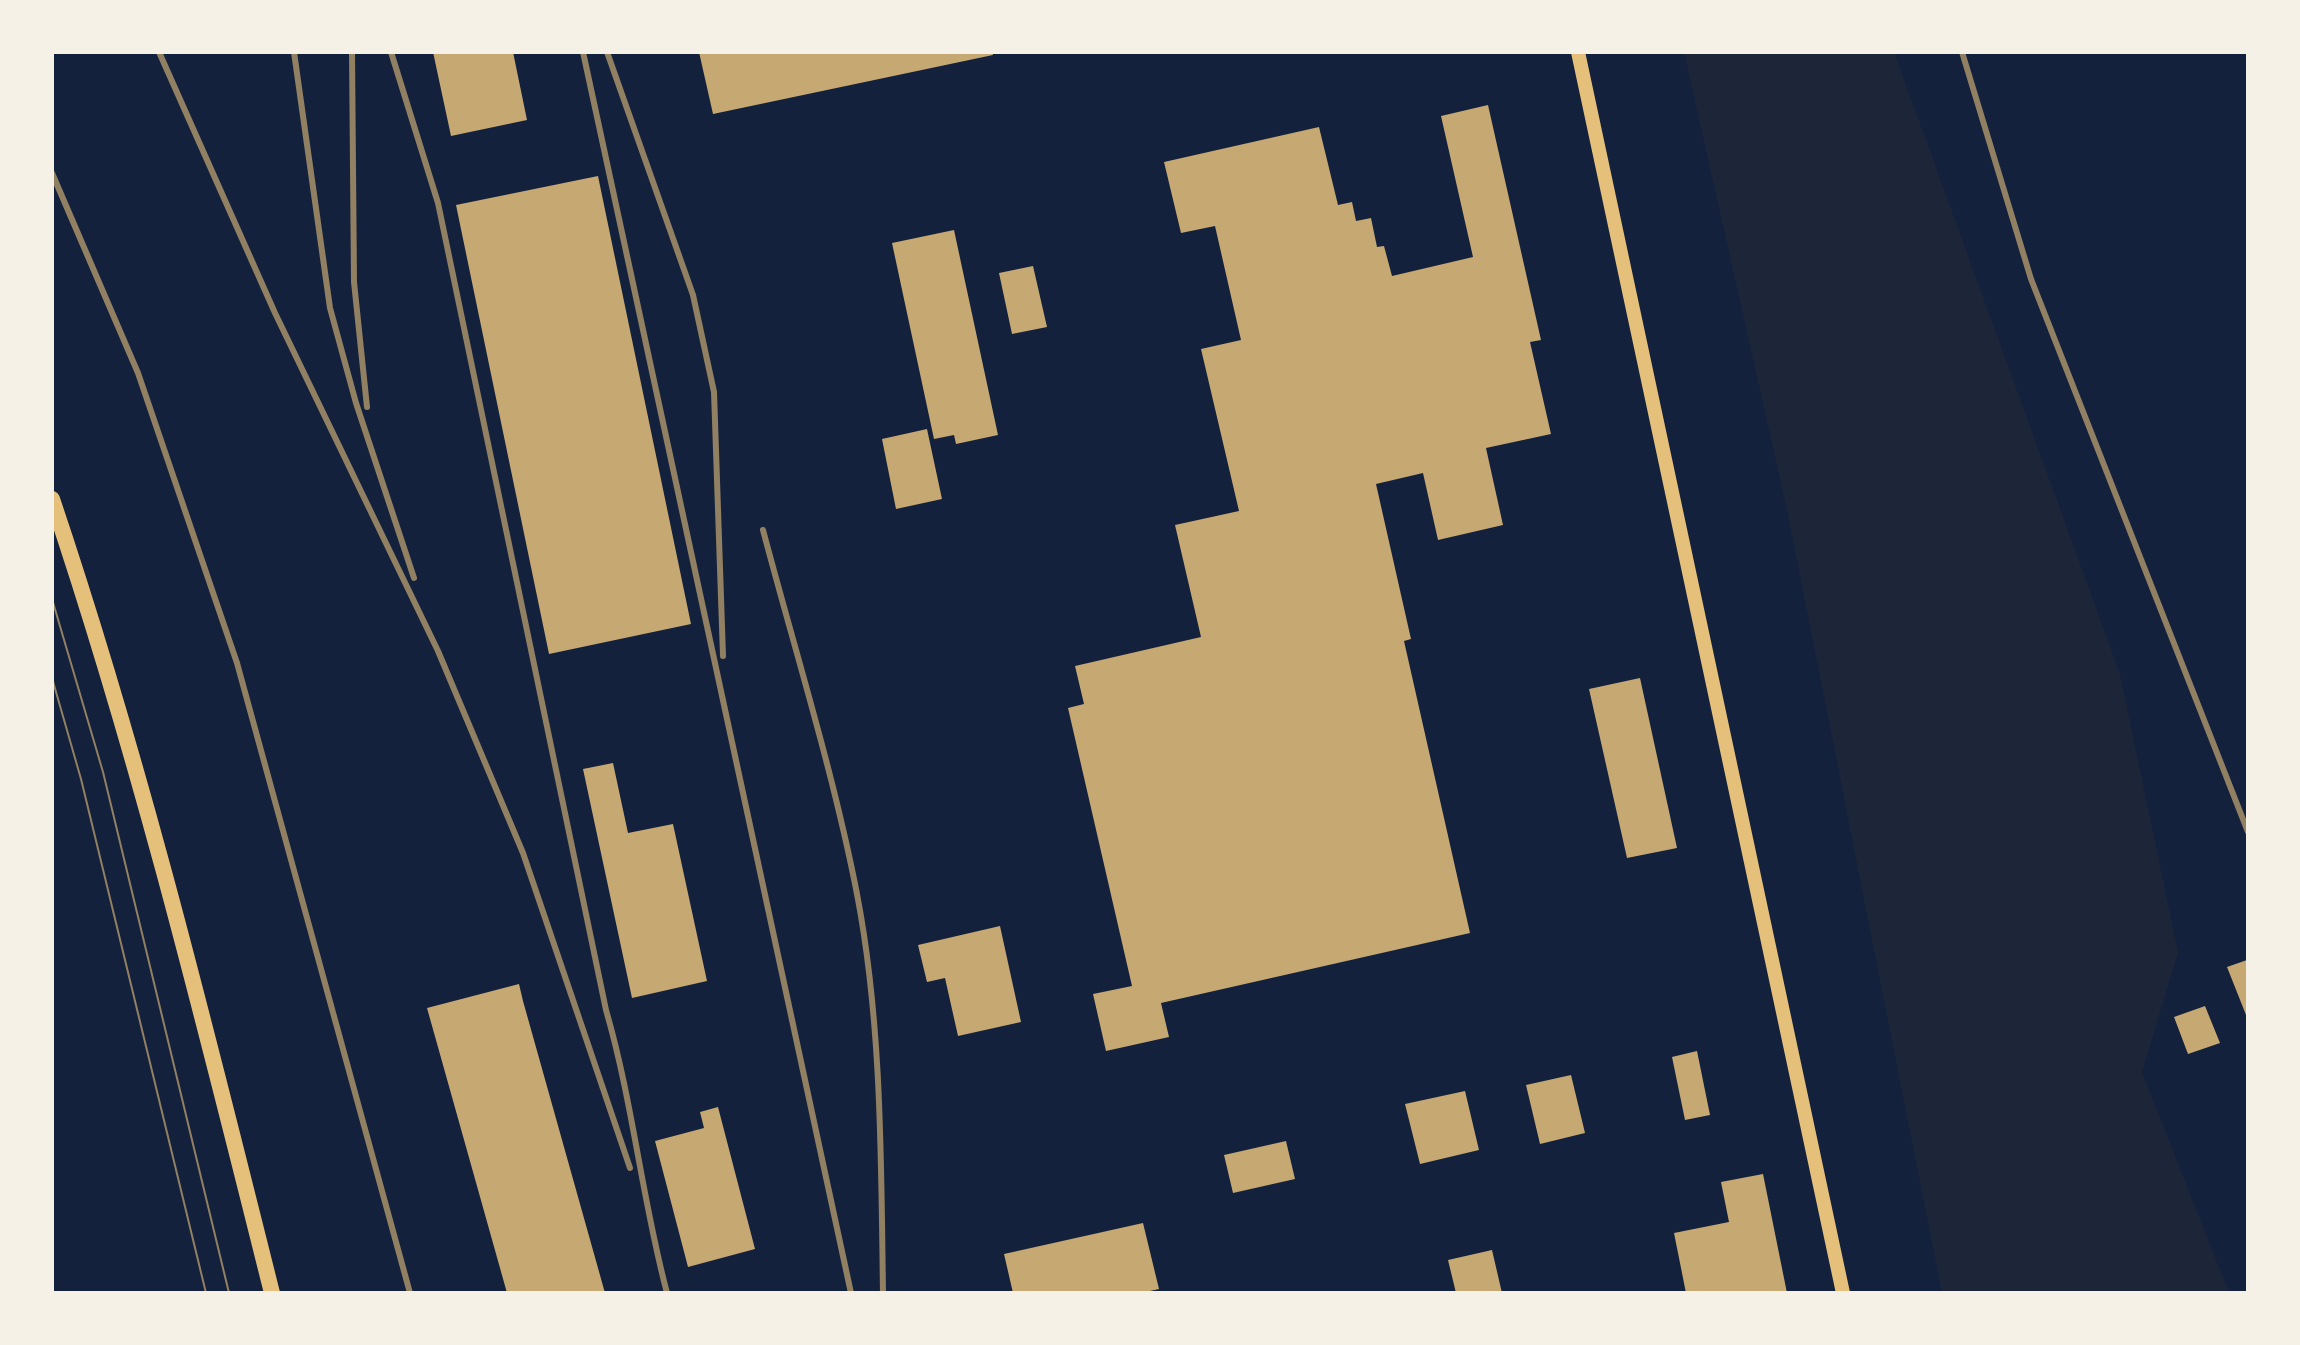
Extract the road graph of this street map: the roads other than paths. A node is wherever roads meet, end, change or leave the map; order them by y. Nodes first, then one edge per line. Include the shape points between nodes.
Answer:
1 (1578, 52) edge
2 (52, 499) edge
3 (272, 1293) edge
4 (1843, 1293) edge

1 - 4 street
2 - 3 main road via 107,661 169,883

